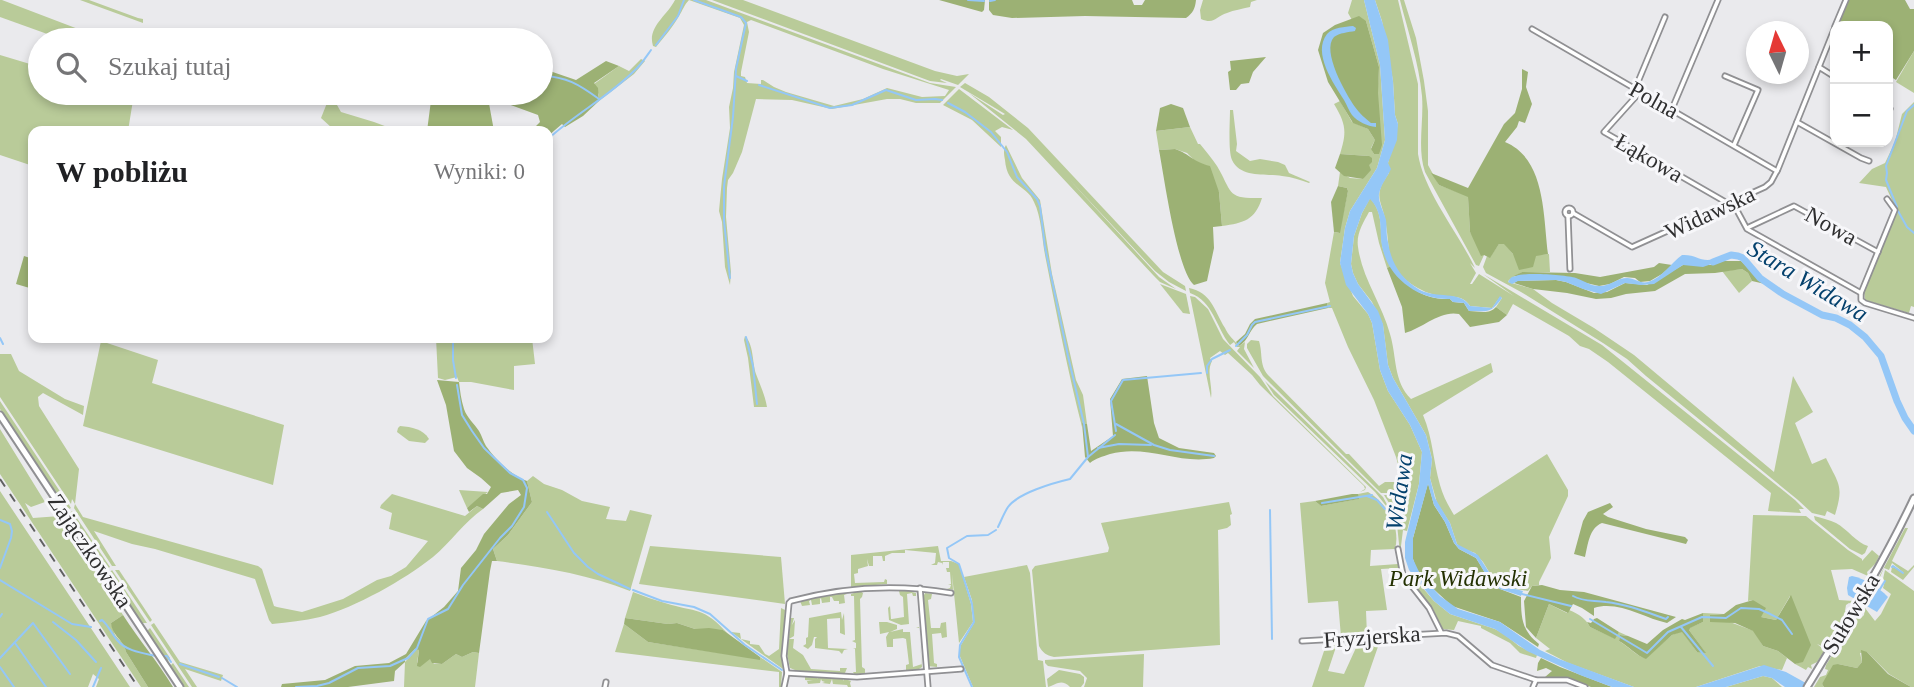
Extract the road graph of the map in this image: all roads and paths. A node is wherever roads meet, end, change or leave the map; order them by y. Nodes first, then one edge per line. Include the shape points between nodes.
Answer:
1 (1718, 0) edge
2 (1846, 0) edge
3 (1665, 17) dead end
4 (1837, 21) edge
5 (1532, 29) dead end
6 (1830, 39) edge
7 (1819, 67) junction
8 (1830, 74) edge
9 (1725, 76) dead end
10 (1635, 89) junction
11 (1641, 92) junction
12 (1672, 109) junction
13 (1797, 122) junction
14 (1734, 145) junction
15 (1869, 161) dead end
16 (1777, 171) junction
17 (1887, 199) dead end
18 (1731, 203) junction
19 (1746, 229) junction
20 (1878, 252) junction
21 (1570, 269) dead end
22 (1861, 293) junction
23 (1914, 318) edge
24 (0, 415) edge
25 (1914, 498) edge
26 (1398, 549) dead end
27 (920, 588) junction
28 (951, 593) dead end
29 (1441, 632) junction
30 (1302, 641) dead end
31 (961, 669) dead end
32 (787, 673) junction
33 (926, 673) junction
34 (1536, 680) junction
35 (180, 687) edge
36 (784, 687) edge
37 (928, 687) edge
38 (1533, 687) edge
39 (1585, 687) edge
40 (1807, 687) edge

1 - 12 street
2 - 4 street, Widawska
3 - 10 street
5 - 10 street, Polna
6 - 7 street, Widawska
7 - 8 street
7 - 13 street, Widawska
9 - 14 street via 1758,90
10 - 11 street, Polna
11 - 12 street, Polna
11 - 18 street, Łąkowa via 1604,132
12 - 14 street, Polna
13 - 15 street
13 - 16 street, Widawska
14 - 16 street, Polna
16 - 18 street, Widawska via 1765,187
17 - 20 street via 1895,211
18 - 19 street
18 - 21 street, Widawska via 1632,247 1570,215
19 - 20 street, Nowa via 1794,206
19 - 22 street
20 - 22 street
22 - 23 street via 1865,303
24 - 35 main road, Zajączkowska
25 - 40 main road, Sułowska via 1873,578
26 - 29 street, Fryzjerska via 1404,576
27 - 28 street
27 - 32 street via 864,589 789,603
27 - 33 street
29 - 30 street, Fryzjerska
29 - 34 street, Fryzjerska via 1458,636 1492,665
31 - 33 street
32 - 33 street via 857,677
32 - 36 street
33 - 37 street
34 - 38 street
34 - 39 street, Fryzjerska via 1567,680

